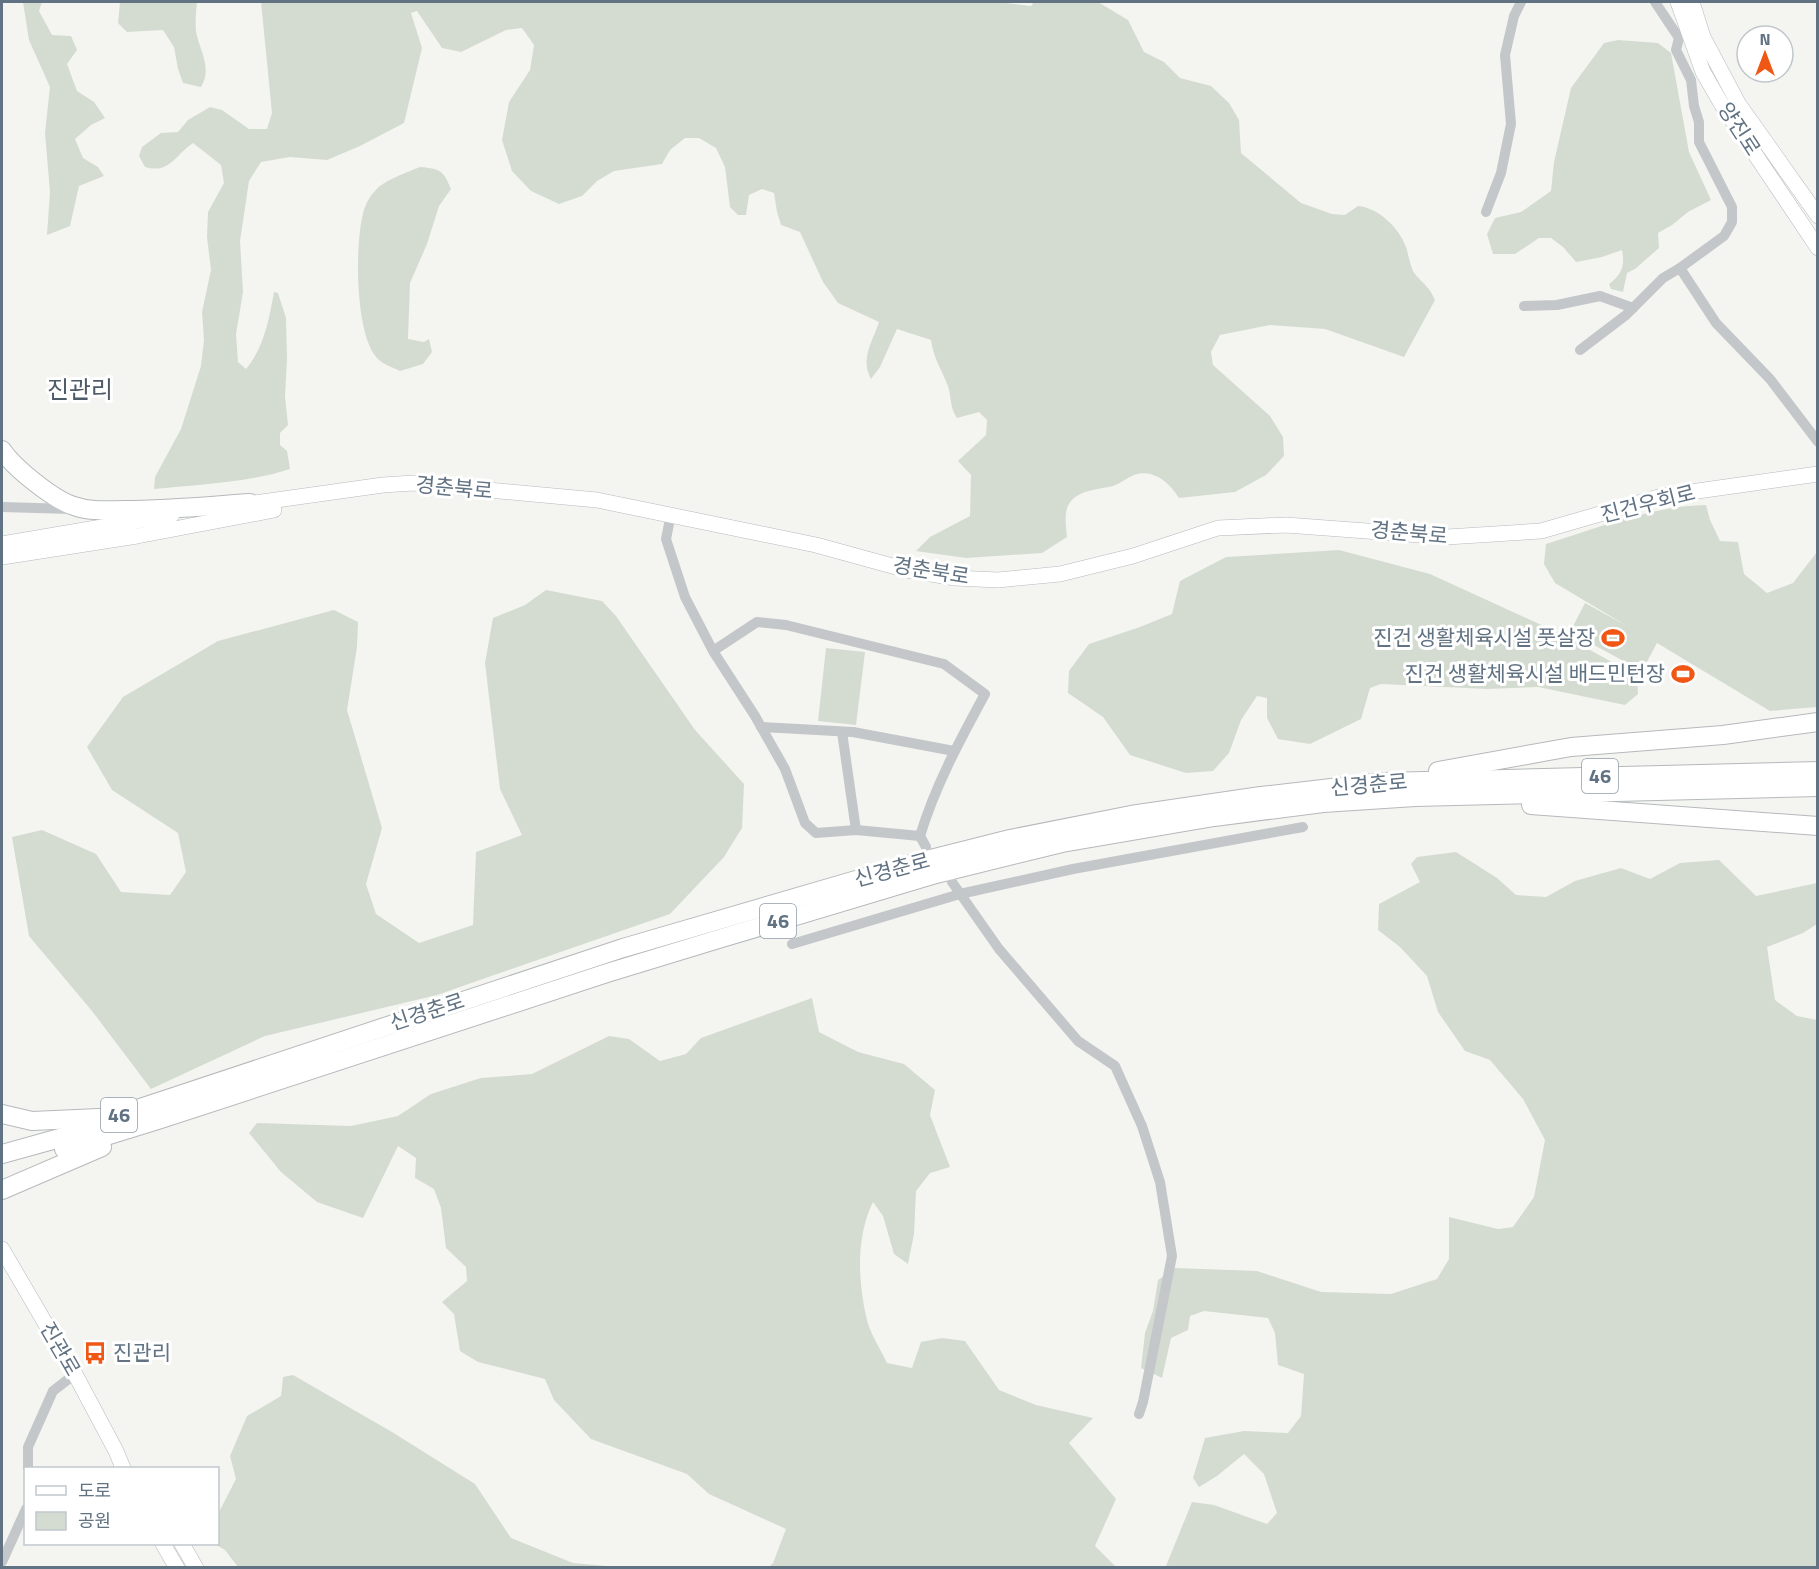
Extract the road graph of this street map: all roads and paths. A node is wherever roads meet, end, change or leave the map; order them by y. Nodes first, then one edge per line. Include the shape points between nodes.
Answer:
1 (1521, 2) edge
2 (1672, 2) edge
3 (1678, 2) edge
4 (1692, 2) edge
5 (1657, 3) edge
6 (1486, 212) dead end
7 (1818, 216) edge
8 (1818, 248) edge
9 (1680, 268) junction
10 (1524, 306) dead end
11 (1632, 308) junction
12 (1581, 350) dead end
13 (1818, 442) edge
14 (2, 450) edge
15 (1818, 474) edge
16 (383, 485) junction
17 (250, 503) junction
18 (2, 507) edge
19 (95, 510) junction
20 (671, 514) junction
21 (1480, 536) joint
22 (2, 544) edge
23 (2, 557) edge
24 (712, 651) junction
25 (1818, 724) edge
26 (761, 726) junction
27 (842, 732) junction
28 (954, 751) junction
29 (1818, 771) edge
30 (1383, 782) junction
31 (1818, 787) edge
32 (1415, 797) junction
33 (1818, 826) edge
34 (1303, 827) dead end
35 (856, 830) junction
36 (920, 836) junction
37 (926, 847) dead end
38 (952, 882) dead end
39 (960, 894) junction
40 (792, 944) dead end
41 (2, 1114) edge
42 (110, 1118) junction
43 (158, 1120) junction
44 (2, 1154) edge
45 (2, 1167) edge
46 (3, 1189) edge
47 (2, 1249) edge
48 (75, 1374) junction
49 (1139, 1414) dead end
50 (116, 1451) junction
51 (28, 1467) edge
52 (123, 1467) edge
53 (133, 1467) edge
54 (24, 1513) edge
55 (164, 1545) edge
56 (183, 1545) edge
57 (2, 1562) edge
58 (177, 1568) edge
59 (196, 1568) edge

1 - 6 street via 1505,55 1511,124
2 - 5 street
3 - 8 main road, 양진로 via 1689,36 1722,105
4 - 7 main road, 양진로 via 1703,37 1738,103
5 - 9 street via 1679,38 1676,50 1691,80 1699,142 1732,207 1732,222 1724,236
9 - 11 street via 1663,278
9 - 13 street via 1716,323 1770,380
10 - 11 street via 1557,305 1600,296
11 - 12 street
14 - 19 highway via 39,485 73,506
15 - 21 main road, 진건우회로 via 1662,496 1541,531
16 - 17 main road, 경춘북로
16 - 20 main road, 경춘북로 via 413,483 597,500
16 - 23 main road, 경춘북로 via 137,536
17 - 19 highway
17 - 22 main road, 경춘북로
18 - 19 street
20 - 21 main road, 경춘북로 via 816,545 907,570 998,580 1060,574 1133,556 1218,528 1286,525
20 - 24 street via 666,539 685,597
24 - 26 street
24 - 28 street via 758,622 786,624 944,664 985,694
25 - 30 highway via 1571,747
26 - 27 street
26 - 35 street via 785,769 805,824 816,833
27 - 28 street
27 - 35 street
28 - 36 street via 929,805
29 - 30 highway, 신경춘로 / 46
30 - 42 highway, 신경춘로 / 46 via 1131,815 911,864 623,948
31 - 32 highway, 신경춘로 / 46
32 - 33 highway
32 - 43 highway, 신경춘로 / 46 via 1323,803 1214,817 1062,843 936,874 596,976
34 - 39 street
35 - 36 street
36 - 37 street
38 - 39 street
39 - 40 street
39 - 49 street via 999,949 1078,1041 1115,1066 1142,1126 1160,1182 1172,1256
41 - 42 highway via 32,1121
42 - 44 highway, 신경춘로 / 46 via 67,1136
43 - 45 highway
43 - 46 highway, 46
47 - 48 main road, 진관로
48 - 50 main road, 진관로
48 - 51 street via 53,1391 28,1447
50 - 52 main road, 진관로
50 - 53 main road, 진관로
54 - 57 street
55 - 58 main road
56 - 59 main road

